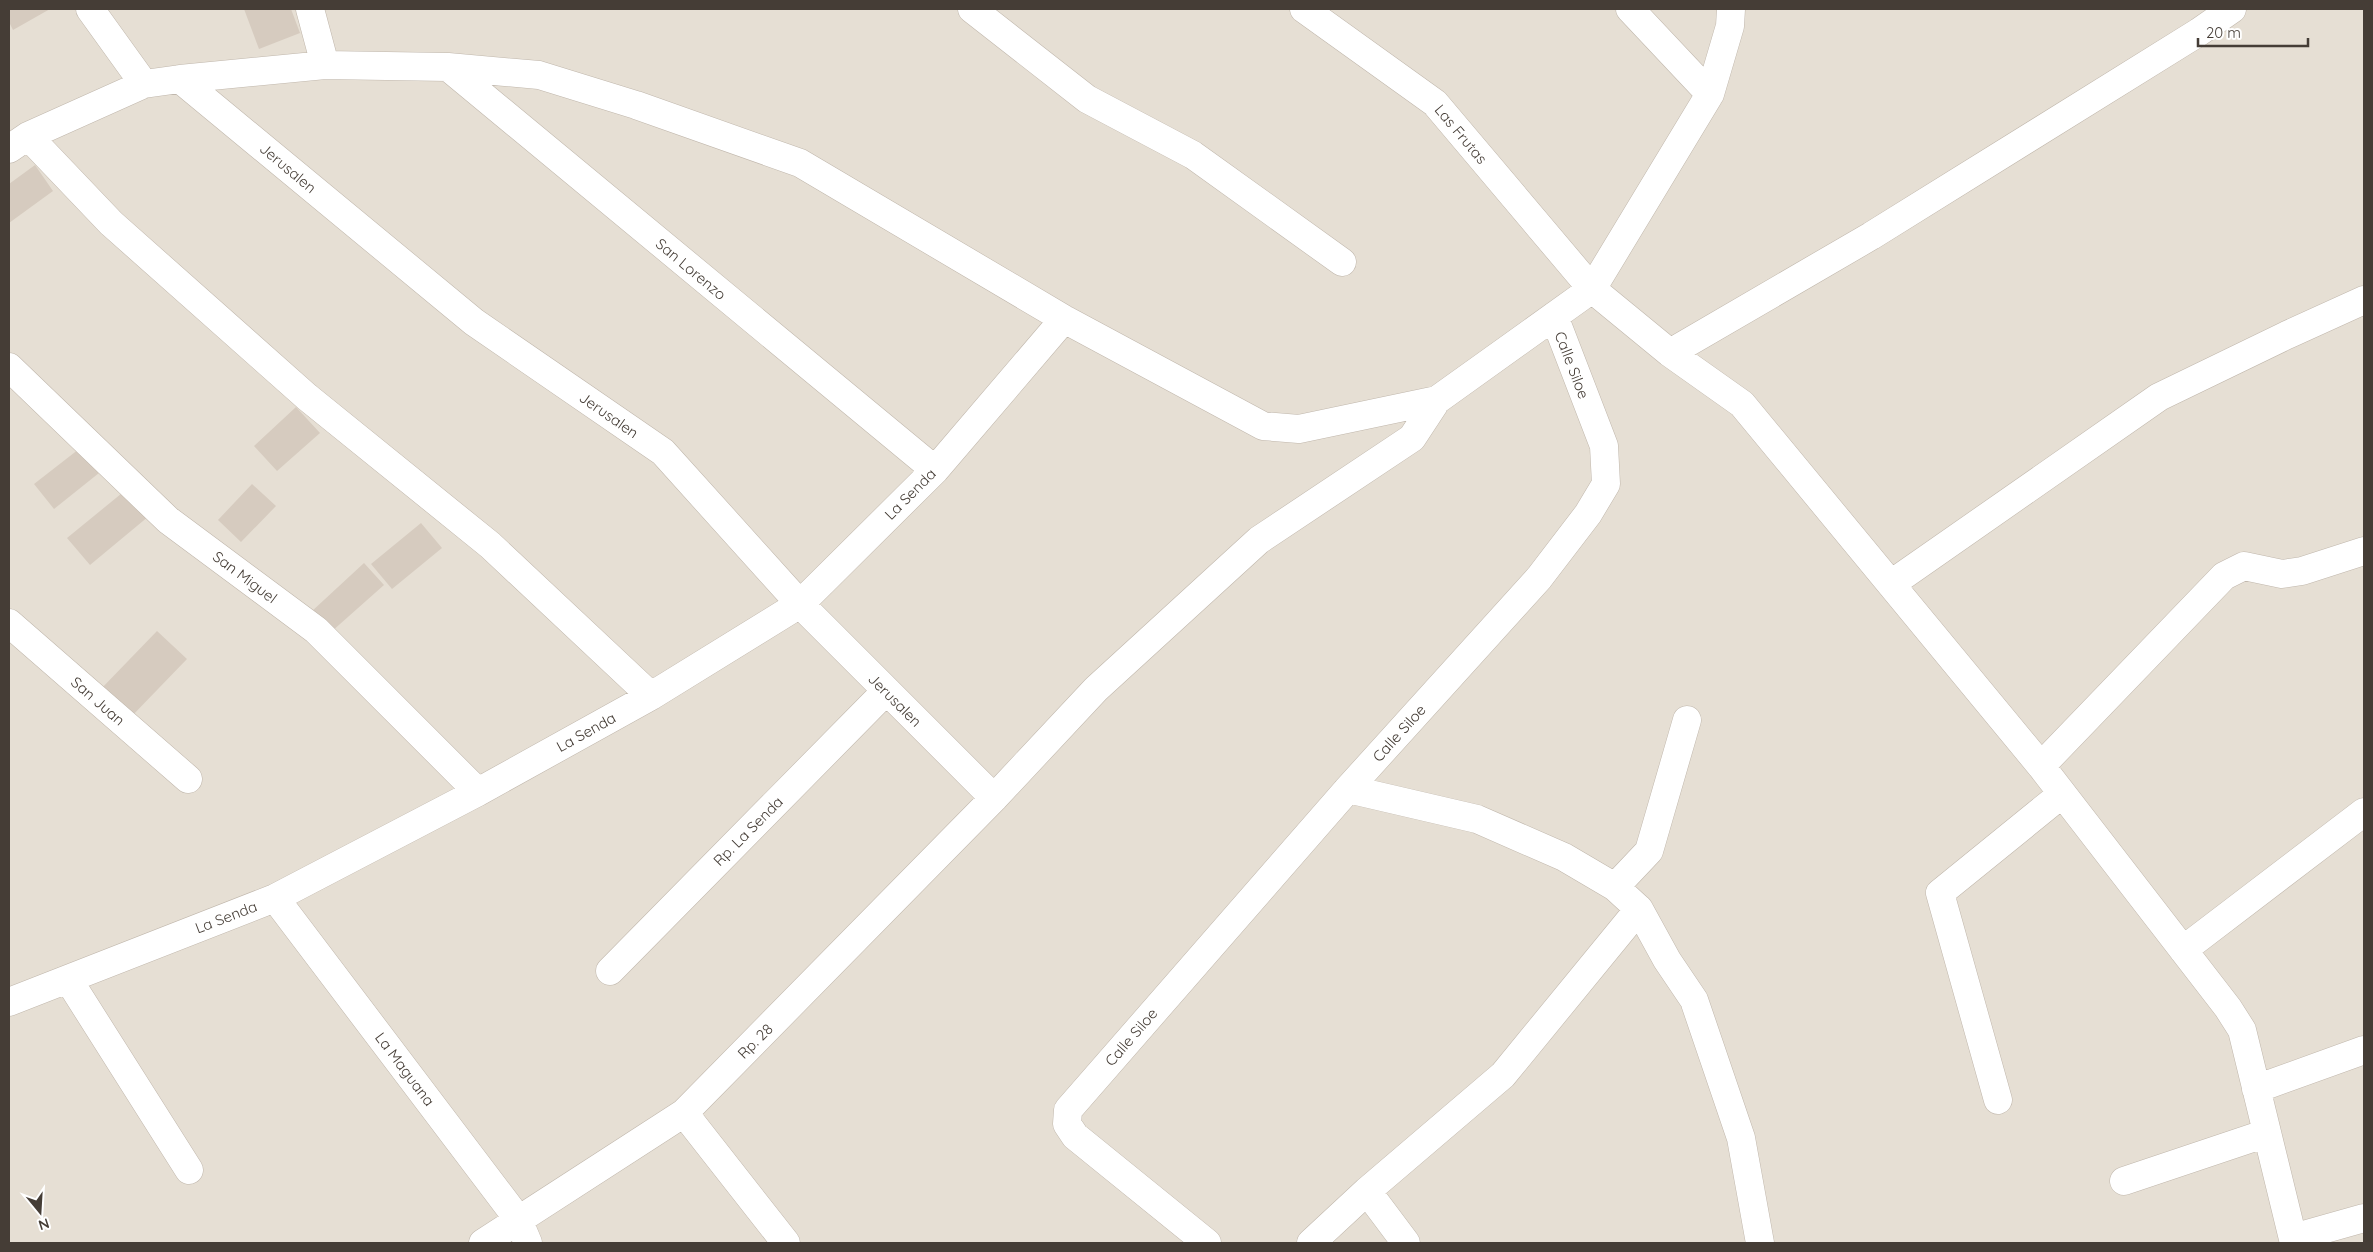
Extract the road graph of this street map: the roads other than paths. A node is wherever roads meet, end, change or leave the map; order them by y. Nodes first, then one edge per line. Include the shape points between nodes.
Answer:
1 (90, 9) edge
2 (310, 9) edge
3 (972, 9) edge
4 (1630, 9) edge
5 (1731, 9) edge
6 (2232, 9) edge
7 (1314, 12) edge
8 (326, 65) junction
9 (448, 67) junction
10 (180, 79) junction
11 (144, 84) junction
12 (1710, 94) junction
13 (19, 142) edge
14 (1342, 262) dead end
15 (1592, 289) junction
16 (2364, 300) edge
17 (1554, 316) junction
18 (1064, 319) junction
19 (1670, 353) junction
20 (9, 367) edge
21 (1437, 400) junction
22 (935, 470) junction
23 (2364, 551) edge
24 (1891, 584) junction
25 (800, 604) junction
26 (9, 623) edge
27 (886, 691) junction
28 (651, 696) junction
29 (1687, 720) dead end
30 (2040, 766) junction
31 (188, 779) dead end
32 (1348, 789) junction
33 (478, 792) junction
34 (2062, 794) junction
35 (994, 798) junction
36 (2364, 812) edge
37 (1616, 887) junction
38 (275, 898) junction
39 (1639, 909) junction
40 (2183, 950) junction
41 (610, 971) dead end
42 (68, 978) junction
43 (9, 1002) edge
44 (2364, 1050) edge
45 (2256, 1089) junction
46 (1998, 1100) dead end
47 (684, 1113) junction
48 (2267, 1133) junction
49 (189, 1170) dead end
50 (2124, 1181) dead end
51 (1367, 1191) junction
52 (2364, 1218) edge
53 (523, 1231) edge
54 (2293, 1241) edge
55 (483, 1243) edge
56 (786, 1243) edge
57 (1207, 1243) edge
58 (1311, 1243) edge
59 (1406, 1243) edge
60 (1760, 1243) edge

1 - 11 street
2 - 8 street
3 - 14 street via 1087,98 1193,155
4 - 12 street
5 - 12 street via 1730,26
6 - 19 street via 1871,236
7 - 15 street, Las Frutas via 1436,103
8 - 9 street
8 - 10 street
9 - 18 street via 539,75 636,105 800,163
9 - 22 street, San Lorenzo
10 - 11 street
10 - 25 street, Jerusalen via 474,322 663,452
11 - 13 street
12 - 15 street
13 - 28 street via 307,397 490,545
15 - 17 street
15 - 19 street, Las Frutas
16 - 24 street via 2159,397
17 - 21 street
17 - 32 street, Calle Siloe via 1604,446 1606,484 1588,514 1539,578
18 - 21 street via 1263,426 1299,429
18 - 22 street, La Senda
19 - 24 street, Las Frutas via 1742,404
20 - 33 street, San Miguel via 168,520 316,630
21 - 35 street, Rp. 28 via 1412,438 1259,540 1096,689
22 - 25 street, La Senda
23 - 30 street via 2302,571 2282,574 2244,566 2224,576
24 - 30 street, Las Frutas
25 - 27 street, Jerusalen
25 - 28 street, La Senda
26 - 31 street, San Juan
27 - 35 street, Jerusalen
27 - 41 street, Rp. La Senda
28 - 33 street, La Senda
29 - 37 street via 1649,851
30 - 34 street, Las Frutas
32 - 37 street via 1477,819 1564,857
32 - 57 street, Calle Siloe via 1068,1110 1067,1124 1075,1136
33 - 38 street, La Senda
34 - 40 street, Las Frutas
34 - 46 street via 1940,893
35 - 47 street, Rp. 28
36 - 40 street
37 - 39 street
38 - 42 street, La Senda
38 - 53 street, La Maguana
39 - 51 street via 1502,1075
39 - 60 street via 1694,1000 1741,1138
40 - 45 street, Las Frutas via 2242,1030
42 - 43 street, La Senda
42 - 49 street
44 - 45 street
45 - 48 street, Las Frutas
47 - 53 street, Rp. 28
47 - 56 street
48 - 50 street
48 - 54 street, Las Frutas
51 - 58 street
51 - 59 street
52 - 54 street
53 - 55 street, Rp. 28

